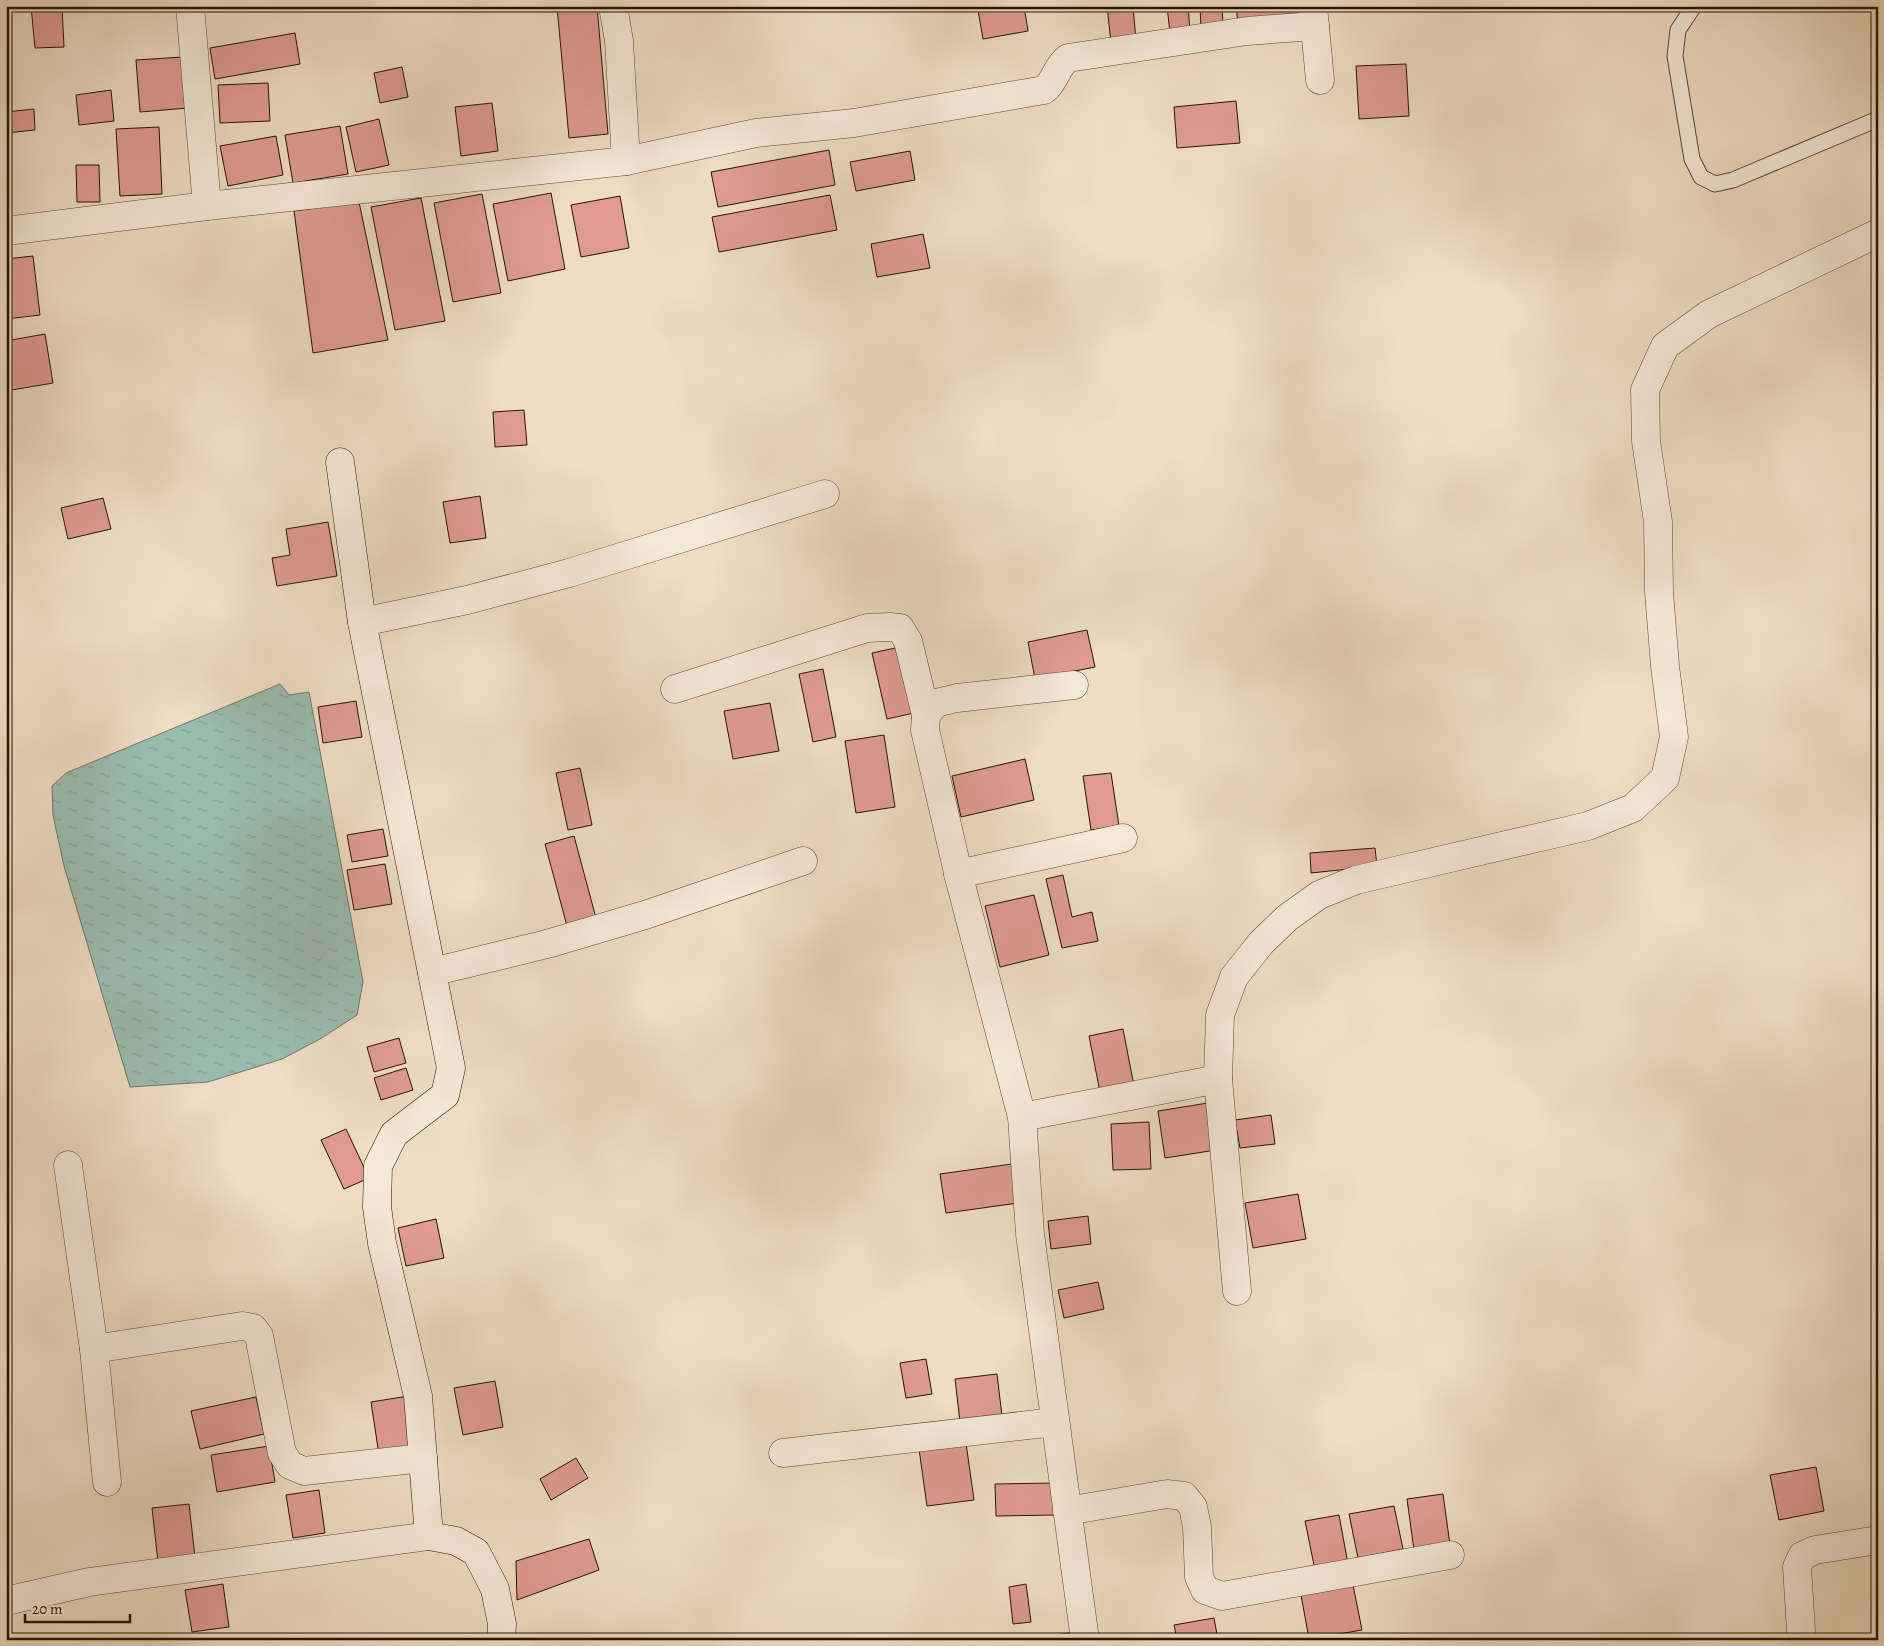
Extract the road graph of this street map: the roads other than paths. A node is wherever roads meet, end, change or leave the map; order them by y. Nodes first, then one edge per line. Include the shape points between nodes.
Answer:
1 (190, 6) edge
2 (613, 6) edge
3 (1694, 6) edge
4 (1314, 16) edge
5 (1320, 80) dead end
6 (1878, 119) edge
7 (626, 161) junction
8 (207, 206) junction
9 (6, 231) edge
10 (1878, 233) edge
11 (340, 462) dead end
12 (825, 494) dead end
13 (362, 622) junction
14 (1074, 686) dead end
15 (675, 689) dead end
16 (926, 715) junction
17 (1123, 838) dead end
18 (803, 861) dead end
19 (958, 874) junction
20 (432, 972) junction
21 (1218, 1079) junction
22 (1022, 1117) junction
23 (68, 1165) dead end
24 (1238, 1291) dead end
25 (94, 1350) junction
26 (1055, 1422) junction
27 (784, 1453) dead end
28 (423, 1458) junction
29 (107, 1482) dead end
30 (1067, 1511) junction
31 (429, 1536) junction
32 (1878, 1540) edge
33 (1450, 1555) dead end
34 (6, 1601) edge
35 (1802, 1630) dead end
36 (501, 1640) edge
37 (1085, 1640) edge

1 - 8 street
2 - 7 street
3 - 6 lane via 1678,30 1675,56 1692,159 1701,177 1715,184 1733,180
4 - 5 street
4 - 7 street via 1248,31 1068,58 1059,65 1051,85 1044,90 854,123 756,134
7 - 8 street
8 - 9 street
10 - 21 street via 1709,314 1665,346 1645,390 1646,442 1658,522 1659,592 1674,737 1665,778 1633,808 1588,826 1356,880 1319,895 1287,918 1261,943 1234,977 1220,1015
11 - 13 street
12 - 13 street via 569,573 468,600
13 - 20 street
14 - 16 street via 957,698 936,703
15 - 16 street via 867,628 890,626 900,628 908,641
16 - 19 street via 925,730
17 - 19 street
18 - 20 street via 636,918
19 - 22 street
20 - 28 street via 451,1068 444,1095 394,1134 378,1166 377,1207 382,1243 418,1396
21 - 22 street
21 - 24 street
22 - 26 street via 1030,1234
23 - 25 street
25 - 28 street via 242,1326 252,1328 259,1336 282,1453 290,1465 304,1471
25 - 29 street
26 - 27 street
26 - 30 street
28 - 31 street
30 - 33 street via 1167,1494 1184,1496 1193,1507 1196,1520 1199,1577 1205,1590 1222,1596
30 - 37 street
31 - 34 street via 89,1582
31 - 36 street via 456,1541 476,1552 495,1588 502,1624
32 - 35 street via 1815,1550 1802,1556 1797,1567

